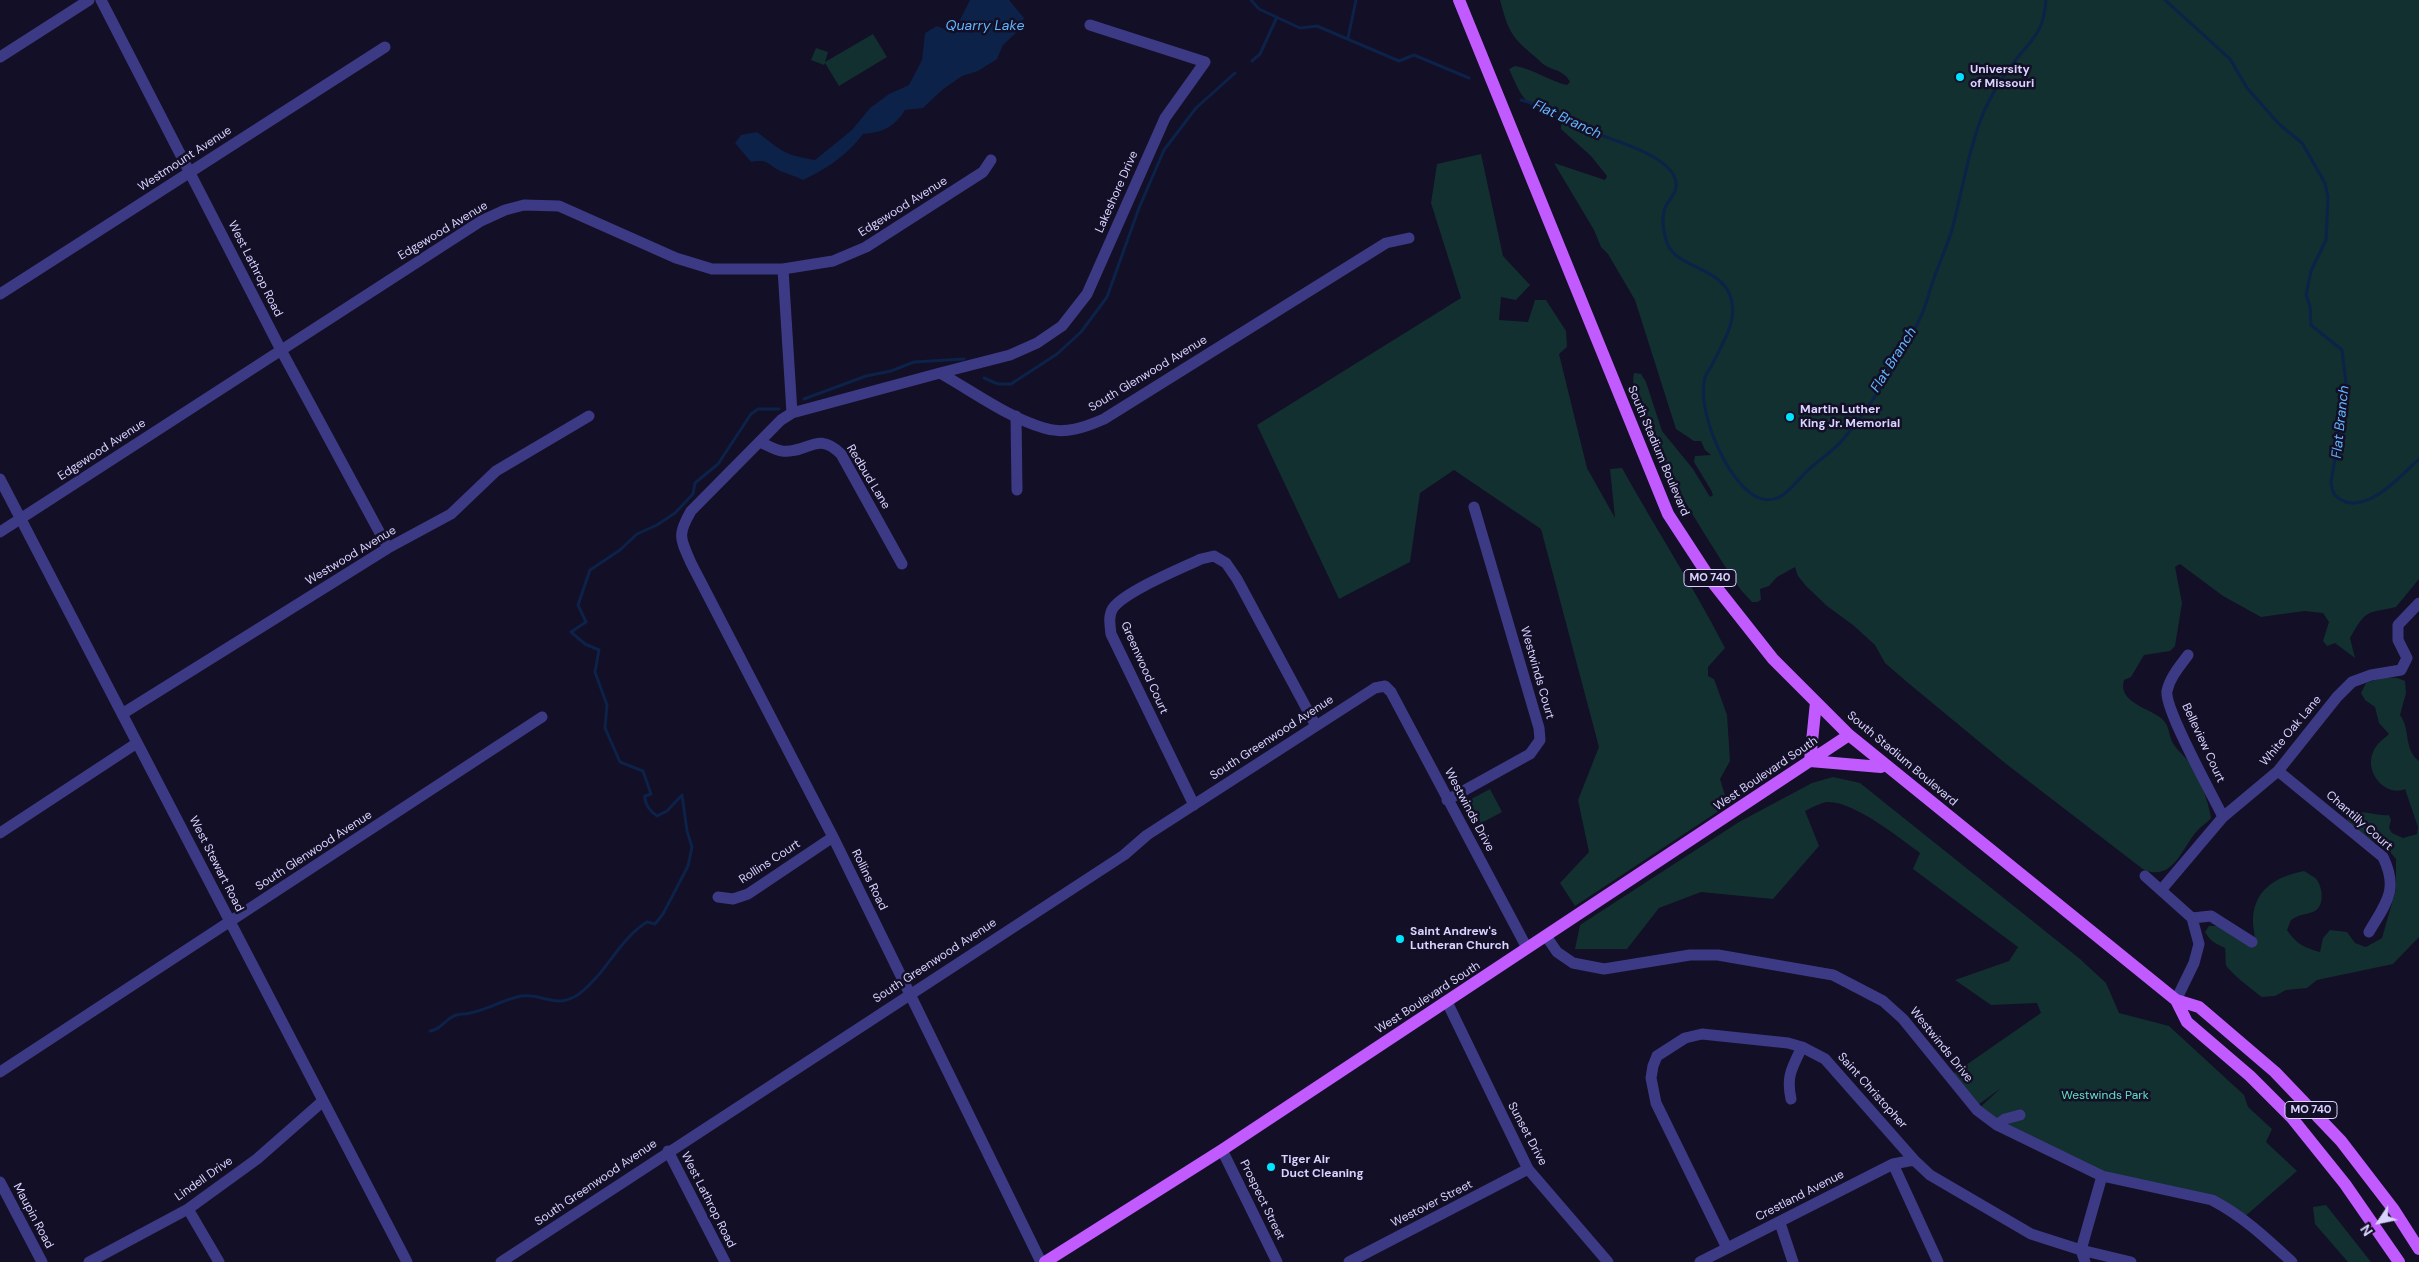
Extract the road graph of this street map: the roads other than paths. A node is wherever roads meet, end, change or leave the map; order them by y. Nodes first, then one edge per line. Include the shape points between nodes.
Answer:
1 (89, 0) edge
2 (100, 0) edge
3 (1459, 0) edge
4 (1090, 25) dead end
5 (385, 47) dead end
6 (0, 57) edge
7 (991, 160) dead end
8 (189, 172) junction
9 (1409, 238) dead end
10 (783, 269) junction
11 (0, 294) edge
12 (281, 350) junction
13 (940, 374) junction
14 (792, 414) junction
15 (590, 416) dead end
16 (1016, 416) junction
17 (760, 442) junction
18 (0, 479) edge
19 (1017, 490) dead end
20 (1474, 507) dead end
21 (20, 519) junction
22 (0, 532) edge
23 (388, 548) junction
24 (902, 564) dead end
25 (2419, 604) edge
26 (2188, 655) dead end
27 (1385, 686) joint
28 (1816, 702) junction
29 (122, 714) junction
30 (542, 717) dead end
31 (1316, 726) junction
32 (1849, 735) junction
33 (137, 743) junction
34 (1810, 761) junction
35 (1885, 765) junction
36 (2278, 771) junction
37 (1447, 800) junction
38 (1194, 805) junction
39 (2223, 817) junction
40 (0, 833) edge
41 (833, 837) junction
42 (2146, 876) dead end
43 (2162, 890) junction
44 (718, 897) dead end
45 (2192, 918) junction
46 (230, 922) junction
47 (2369, 932) dead end
48 (1546, 936) junction
49 (2252, 942) dead end
50 (1528, 948) junction
51 (909, 994) junction
52 (2176, 1000) junction
53 (1446, 1002) junction
54 (1802, 1047) junction
55 (0, 1072) edge
56 (1791, 1099) dead end
57 (323, 1101) junction
58 (2020, 1115) dead end
59 (1997, 1125) junction
60 (1222, 1150) junction
61 (668, 1151) junction
62 (1914, 1160) junction
63 (1893, 1164) junction
64 (1528, 1170) junction
65 (2102, 1176) junction
66 (0, 1182) edge
67 (188, 1209) junction
68 (1780, 1223) junction
69 (1727, 1248) junction
70 (2419, 1249) edge
71 (2081, 1250) junction
72 (42, 1262) edge
73 (88, 1262) edge
74 (219, 1262) edge
75 (407, 1262) edge
76 (501, 1262) edge
77 (725, 1262) edge
78 (1041, 1262) edge
79 (1045, 1262) edge
80 (1277, 1262) edge
81 (1349, 1262) edge
82 (1608, 1262) edge
83 (1700, 1262) edge
84 (1793, 1262) edge
85 (1938, 1262) edge
86 (2085, 1262) edge
87 (2132, 1262) edge
88 (2292, 1262) edge
89 (2400, 1262) edge

1 - 6 street
2 - 8 street, West Lathrop Road
3 - 28 main road, South Stadium Boulevard / MO 740 via 1668,514 1713,583 1767,652
4 - 13 street, Lakeshore Drive via 1205,62 1164,118 1087,294 1062,326 1037,343 1010,355
5 - 8 street, Westmount Avenue
7 - 10 street, Edgewood Avenue via 983,172 866,248 833,261
8 - 11 street, Westmount Avenue
8 - 12 street, West Lathrop Road
9 - 16 street, South Glenwood Avenue via 1386,243 1085,428 1045,429
10 - 12 street, Edgewood Avenue via 712,269 676,258 559,206 524,205 481,221
10 - 14 street
12 - 21 street, Edgewood Avenue
12 - 23 street, West Lathrop Road
13 - 14 street
13 - 16 street, South Glenwood Avenue
14 - 17 street via 780,420
15 - 23 street, Westwood Avenue via 496,471 451,514
16 - 19 street
17 - 24 street, Redbud Lane via 782,451 797,450 819,442 832,445 841,454
17 - 41 street, Rollins Road via 691,511 681,529 684,546
18 - 21 street, West Stewart Road
20 - 37 street, Westwinds Court via 1540,740 1530,754
21 - 22 street, Edgewood Avenue
21 - 29 street, West Stewart Road
23 - 29 street, Westwood Avenue
25 - 36 street, White Oak Lane via 2398,625 2398,640 2407,658 2401,670 2352,682 2337,696
26 - 39 street, Belleview Court via 2173,676 2167,693 2173,715
27 - 31 street, South Greenwood Avenue via 1376,688
27 - 37 street, Westwinds Drive
28 - 32 main road, South Stadium Boulevard / MO 740
28 - 34 main road
29 - 33 street, West Stewart Road
30 - 46 street, South Glenwood Avenue
31 - 38 street, South Greenwood Avenue
31 - 38 street, Greenwood Court via 1237,578 1226,564 1214,556 1201,559 1126,597 1113,608 1109,622 1111,634
32 - 34 main road, West Boulevard South
32 - 35 main road, South Stadium Boulevard / MO 740
33 - 40 street
33 - 46 street, West Stewart Road
34 - 35 main road
34 - 48 main road, West Boulevard South
35 - 52 main road, South Stadium Boulevard / MO 740
36 - 39 street, White Oak Lane
36 - 47 street, Chantilly Court via 2383,857 2389,870 2390,896
37 - 50 street, Westwinds Drive
38 - 51 street, South Greenwood Avenue via 1124,855
39 - 43 street, White Oak Lane
41 - 44 street, Rollins Court via 748,894 733,899
41 - 51 street, Rollins Road
42 - 43 street
43 - 45 street
45 - 49 street via 2212,916
45 - 52 street via 2199,944 2194,963
46 - 55 street, South Glenwood Avenue
46 - 57 street, West Stewart Road
48 - 50 main road, West Boulevard South
48 - 59 street, Westwinds Drive via 1557,952 1574,963 1604,969 1690,955 1718,955 1832,975 1890,1007 1977,1110
50 - 53 main road, West Boulevard South
51 - 61 street, South Greenwood Avenue
51 - 78 street, Rollins Road
52 - 70 main road, South Stadium Boulevard / MO 740 via 2199,1007 2275,1072 2341,1142 2394,1210
52 - 89 main road, MO 740 via 2187,1022 2250,1076 2292,1118 2345,1184
53 - 60 main road, West Boulevard South
53 - 64 street, Sunset Drive
54 - 56 street via 1789,1073
54 - 62 street, Saint Christopher via 1832,1065
54 - 69 street, Saint Christopher via 1702,1034 1685,1038 1666,1049 1657,1056 1653,1066 1651,1078 1656,1104
57 - 67 street, Lindell Drive via 257,1159
57 - 75 street, West Stewart Road
58 - 59 street
59 - 65 street, Westwinds Drive
60 - 79 main road, West Boulevard South
60 - 80 street, Prospect Street
61 - 76 street, South Greenwood Avenue
61 - 77 street, West Lathrop Road
62 - 63 street, Crestland Avenue
62 - 71 street, Saint Christopher via 1930,1175 2032,1234
63 - 68 street, Crestland Avenue
63 - 85 street
64 - 81 street, Westover Street
64 - 82 street, Sunset Drive
65 - 71 street
65 - 88 street, Westwinds Drive via 2212,1200 2262,1234
66 - 72 street, Maupin Road
67 - 73 street, Lindell Drive
67 - 74 street
68 - 69 street, Crestland Avenue
68 - 84 street
69 - 83 street, Crestland Avenue
71 - 86 street
71 - 87 street, Saint Christopher

